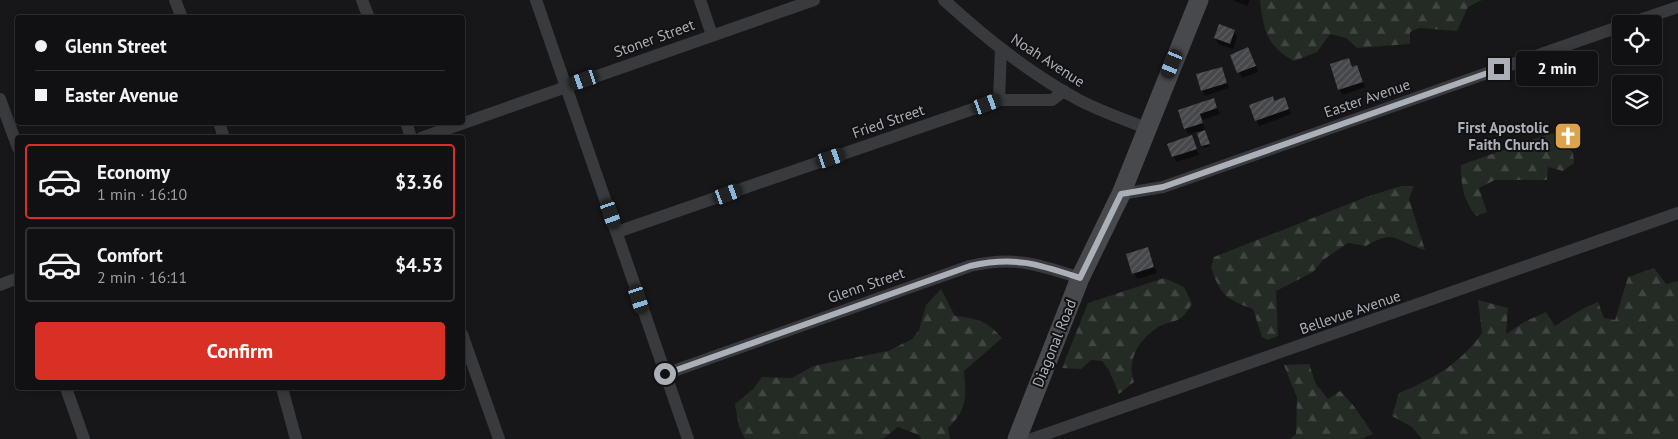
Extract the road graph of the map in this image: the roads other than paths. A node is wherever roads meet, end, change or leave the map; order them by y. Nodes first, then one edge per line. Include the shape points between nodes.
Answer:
1 (175, 0) edge
2 (362, 0) edge
3 (536, 0) edge
4 (700, 0) edge
5 (814, 0) edge
6 (944, 0) edge
7 (1199, 0) edge
8 (1678, 7) edge
9 (181, 15) edge
10 (368, 15) edge
11 (1654, 15) edge
12 (1612, 29) edge
13 (712, 35) junction
14 (1001, 49) junction
15 (566, 86) junction
16 (1064, 91) junction
17 (0, 99) edge
18 (999, 100) junction
19 (465, 122) edge
20 (456, 125) edge
21 (1146, 128) junction
22 (428, 135) edge
23 (15, 140) edge
24 (1121, 194) junction
25 (1678, 213) edge
26 (617, 232) junction
27 (1080, 278) junction
28 (15, 279) edge
29 (0, 285) edge
30 (465, 342) edge
31 (665, 374) junction
32 (67, 390) edge
33 (283, 390) edge
34 (84, 439) edge
35 (296, 439) edge
36 (500, 439) edge
37 (688, 439) edge
38 (1017, 439) edge
39 (1032, 439) edge

1 - 9 street
2 - 10 street
3 - 15 street
4 - 13 street
5 - 13 street, Stoner Street
6 - 14 street, Noah Avenue
7 - 21 street, Diagonal Road
8 - 11 street
12 - 24 street, Easter Avenue via 1163,187
13 - 15 street, Stoner Street
14 - 16 street, Noah Avenue
14 - 18 street
15 - 19 street, Stoner Street
15 - 26 street
16 - 18 street, Fried Street via 1052,100
16 - 21 street, Noah Avenue
17 - 23 street
18 - 26 street, Fried Street
20 - 22 street, Stoner Street
21 - 24 street, Diagonal Road
24 - 27 street, Diagonal Road
25 - 39 street, Bellevue Avenue
26 - 31 street
27 - 31 street, Glenn Street via 1018,260 970,266
27 - 38 street, Diagonal Road
28 - 29 street
30 - 36 street
31 - 37 street
32 - 34 street
33 - 35 street

